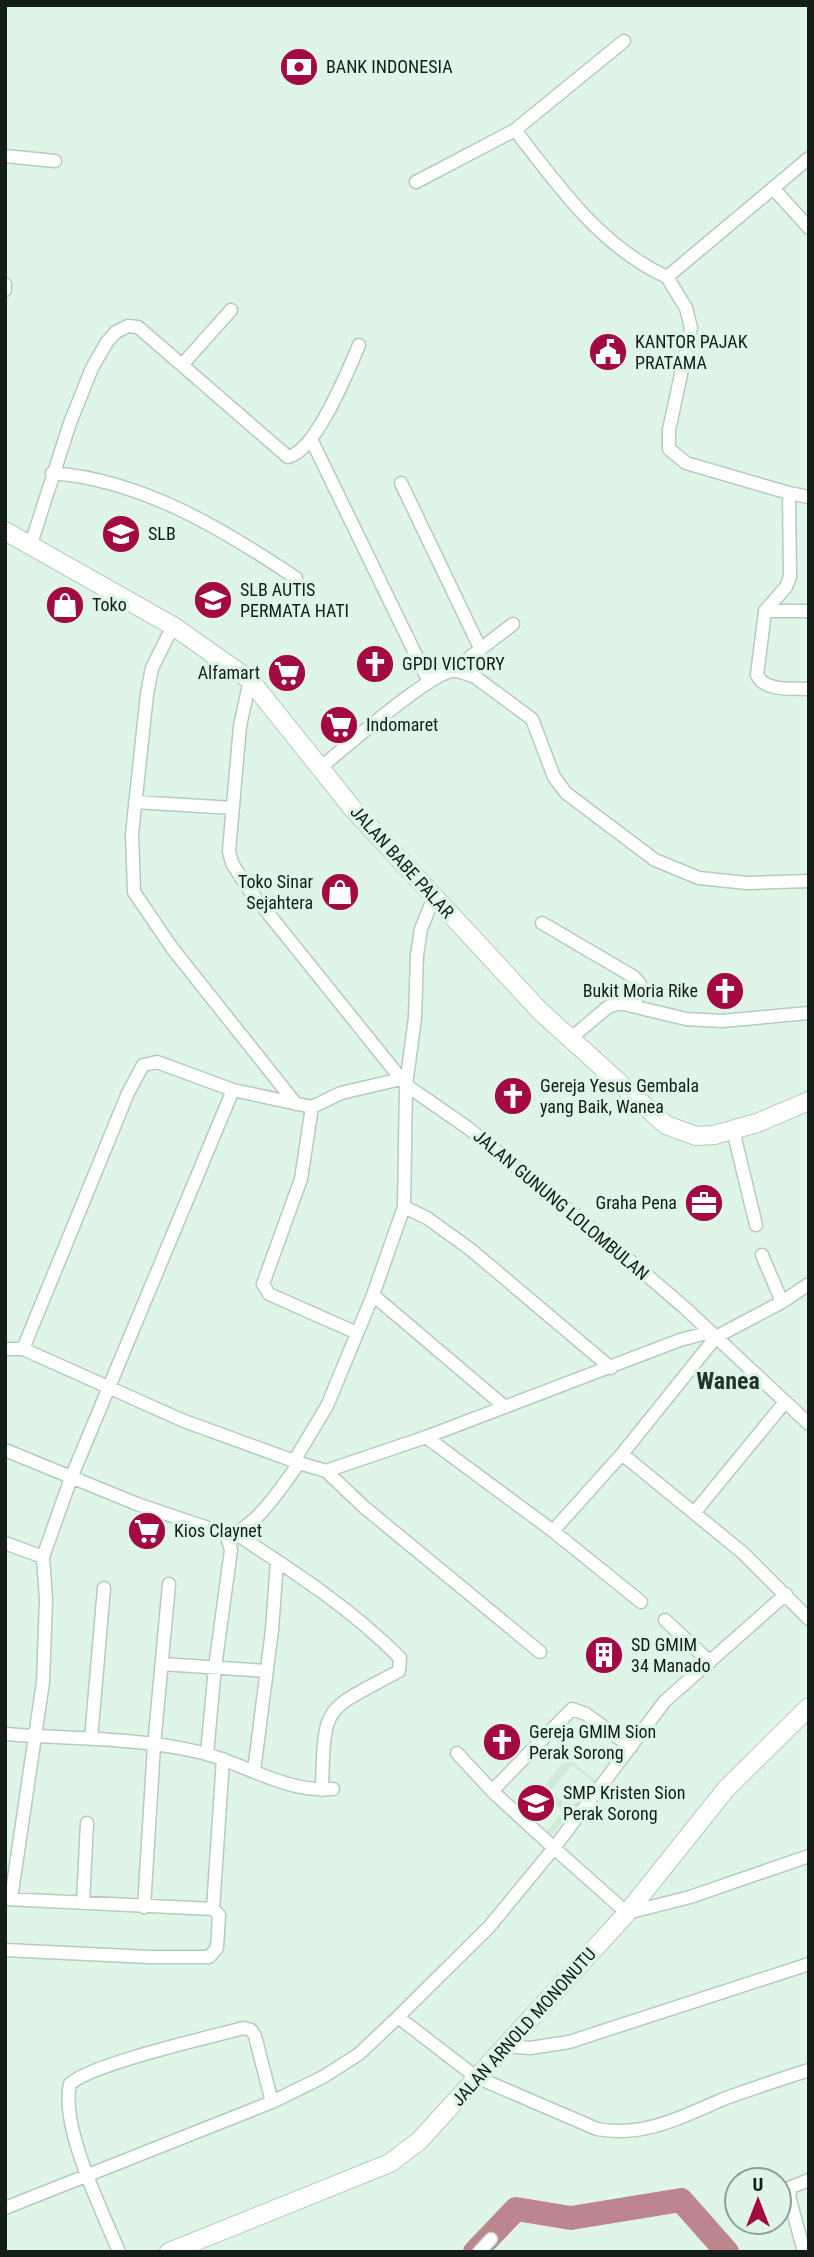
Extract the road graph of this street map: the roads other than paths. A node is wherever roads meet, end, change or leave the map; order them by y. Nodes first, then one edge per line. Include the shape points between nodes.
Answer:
1 (624, 41) dead end
2 (515, 130) junction
3 (5, 156) edge
4 (809, 158) edge
5 (55, 161) dead end
6 (416, 182) dead end
7 (773, 188) junction
8 (809, 229) edge
9 (667, 277) junction
10 (5, 284) edge
11 (5, 290) edge
12 (232, 310) dead end
13 (359, 345) dead end
14 (182, 365) junction
15 (311, 439) junction
16 (52, 473) junction
17 (401, 483) dead end
18 (789, 493) junction
19 (809, 497) edge
20 (5, 531) edge
21 (30, 547) junction
22 (296, 578) dead end
23 (765, 611) junction
24 (809, 611) edge
25 (513, 624) dead end
26 (173, 626) junction
27 (480, 648) junction
28 (452, 671) junction
29 (250, 680) junction
30 (429, 682) junction
31 (809, 689) edge
32 (319, 769) junction
33 (135, 802) junction
34 (233, 808) junction
35 (809, 881) edge
36 (434, 897) junction
37 (542, 923) dead end
38 (632, 1006) junction
39 (809, 1013) edge
40 (571, 1038) junction
41 (404, 1082) junction
42 (233, 1090) junction
43 (809, 1101) edge
44 (296, 1104) junction
45 (312, 1107) junction
46 (733, 1130) junction
47 (404, 1207) junction
48 (756, 1225) dead end
49 (762, 1255) dead end
50 (806, 1290) edge
51 (373, 1295) junction
52 (782, 1302) junction
53 (356, 1333) junction
54 (713, 1335) junction
55 (5, 1349) edge
56 (23, 1349) junction
57 (611, 1368) junction
58 (111, 1389) junction
59 (785, 1402) junction
60 (505, 1407) junction
61 (809, 1424) edge
62 (426, 1437) junction
63 (5, 1450) edge
64 (622, 1454) junction
65 (297, 1462) junction
66 (326, 1471) junction
67 (71, 1478) junction
68 (694, 1513) junction
69 (554, 1531) junction
70 (231, 1534) junction
71 (5, 1543) edge
72 (43, 1557) junction
73 (277, 1561) junction
74 (169, 1584) dead end
75 (104, 1588) dead end
76 (786, 1594) junction
77 (642, 1602) dead end
78 (809, 1619) edge
79 (665, 1620) dead end
80 (540, 1652) dead end
81 (710, 1662) junction
82 (162, 1664) junction
83 (215, 1667) junction
84 (266, 1671) junction
85 (809, 1707) edge
86 (5, 1734) edge
87 (37, 1737) junction
88 (91, 1739) junction
89 (154, 1746) junction
90 (631, 1747) junction
91 (457, 1753) dead end
92 (207, 1754) junction
93 (223, 1759) junction
94 (254, 1771) junction
95 (492, 1791) junction
96 (87, 1823) dead end
97 (554, 1848) junction
98 (809, 1856) edge
99 (8, 1899) edge
100 (83, 1903) junction
101 (144, 1907) junction
102 (213, 1909) junction
103 (627, 1913) junction
104 (5, 1950) edge
105 (809, 1964) edge
106 (398, 2017) junction
107 (504, 2046) junction
108 (809, 2070) edge
109 (475, 2077) junction
110 (272, 2102) junction
111 (87, 2175) junction
112 (809, 2180) edge
113 (5, 2208) edge
114 (491, 2239) dead end
115 (119, 2252) edge
116 (169, 2252) edge
117 (479, 2252) edge
118 (804, 2252) edge

1 - 2 street
2 - 6 street
2 - 9 street via 599,232 640,265
3 - 5 street
4 - 7 street
7 - 8 street
7 - 9 street
9 - 18 street via 686,308 691,328 669,449 686,463
10 - 11 street
12 - 14 street
13 - 15 street
14 - 15 street via 285,456 294,455
14 - 16 street via 138,327 116,332 92,368
15 - 30 street
16 - 21 street
16 - 22 street via 136,489 210,526
17 - 27 street
18 - 19 street
18 - 23 street via 790,577
20 - 21 street, JALAN BABE PALAR
21 - 26 street, JALAN BABE PALAR
23 - 24 street
23 - 31 street via 759,680 770,687
25 - 27 street
26 - 29 street, JALAN BABE PALAR
26 - 33 street via 152,668
27 - 28 street
28 - 30 street
28 - 35 street via 475,677 532,719 554,777 566,793 655,860 699,878 747,883
29 - 32 street, JALAN BABE PALAR
29 - 34 street, JALAN GUNUNG LOLOMBULAN via 240,726
30 - 32 street
32 - 36 street, JALAN BABE PALAR
33 - 34 street
33 - 44 street via 134,892 172,948
34 - 41 street, JALAN GUNUNG LOLOMBULAN via 232,863
36 - 40 street, JALAN BABE PALAR
36 - 41 street via 419,937 415,1018
37 - 38 street via 634,977 640,984
38 - 39 street via 686,1019 722,1021
38 - 40 street via 608,1007
40 - 46 street, JALAN BABE PALAR via 666,1125 696,1136
41 - 45 street via 341,1093
41 - 47 street
41 - 54 street, JALAN GUNUNG LOLOMBULAN via 572,1211
42 - 44 street
42 - 56 street via 157,1062 144,1065
42 - 58 street
43 - 46 street, JALAN BABE PALAR
44 - 45 street
45 - 53 street via 306,1161 262,1284 269,1294
46 - 48 street
47 - 51 street
47 - 57 street via 470,1249
49 - 52 street
50 - 52 street
51 - 53 street
51 - 60 street
52 - 54 street
53 - 65 street via 327,1406
54 - 57 street via 680,1340
54 - 59 street, JALAN GUNUNG LOLOMBULAN
54 - 64 street
55 - 56 street
56 - 58 street
57 - 60 street
58 - 65 street
58 - 67 street
59 - 61 street, JALAN GUNUNG LOLOMBULAN
59 - 68 street
60 - 62 street
62 - 66 street
62 - 69 street
63 - 67 street
64 - 68 street
64 - 69 street
65 - 66 street
65 - 70 street via 278,1492
66 - 80 street
67 - 70 street
67 - 72 street
68 - 76 street
69 - 77 street
70 - 73 street
70 - 83 street
71 - 72 street
72 - 87 street via 46,1646
73 - 84 street
73 - 94 street via 381,1639 400,1658 399,1671 338,1703 328,1718 323,1742 328,1790 306,1789
74 - 82 street
75 - 88 street
76 - 78 street
76 - 81 street
79 - 81 street
81 - 90 street via 665,1701
82 - 83 street
82 - 89 street
83 - 84 street
83 - 92 street
84 - 94 street
85 - 103 street, JALAN ARNOLD MONONUTU via 726,1789
86 - 87 street
87 - 88 street
87 - 99 street
88 - 89 street
89 - 92 street
89 - 101 street
90 - 95 street via 572,1709
90 - 97 street
91 - 95 street
92 - 93 street
93 - 94 street
93 - 102 street
95 - 97 street
96 - 100 street
97 - 103 street
97 - 106 street via 489,1927
98 - 103 street via 690,1897
99 - 100 street
100 - 101 street
101 - 102 street
102 - 104 street via 219,1915 216,1948 209,1956
103 - 107 street, JALAN ARNOLD MONONUTU
105 - 107 street via 569,2042 530,2048
106 - 109 street
106 - 110 street via 359,2054
107 - 109 street, JALAN ARNOLD MONONUTU
108 - 109 street via 765,2083 654,2129 618,2133 597,2129
109 - 116 street, JALAN ARNOLD MONONUTU via 436,2126 390,2163
110 - 111 street
110 - 111 street via 255,2036 248,2028 80,2077 70,2084 67,2107
111 - 113 street
111 - 115 street
112 - 118 street via 791,2187 789,2196
114 - 117 street

